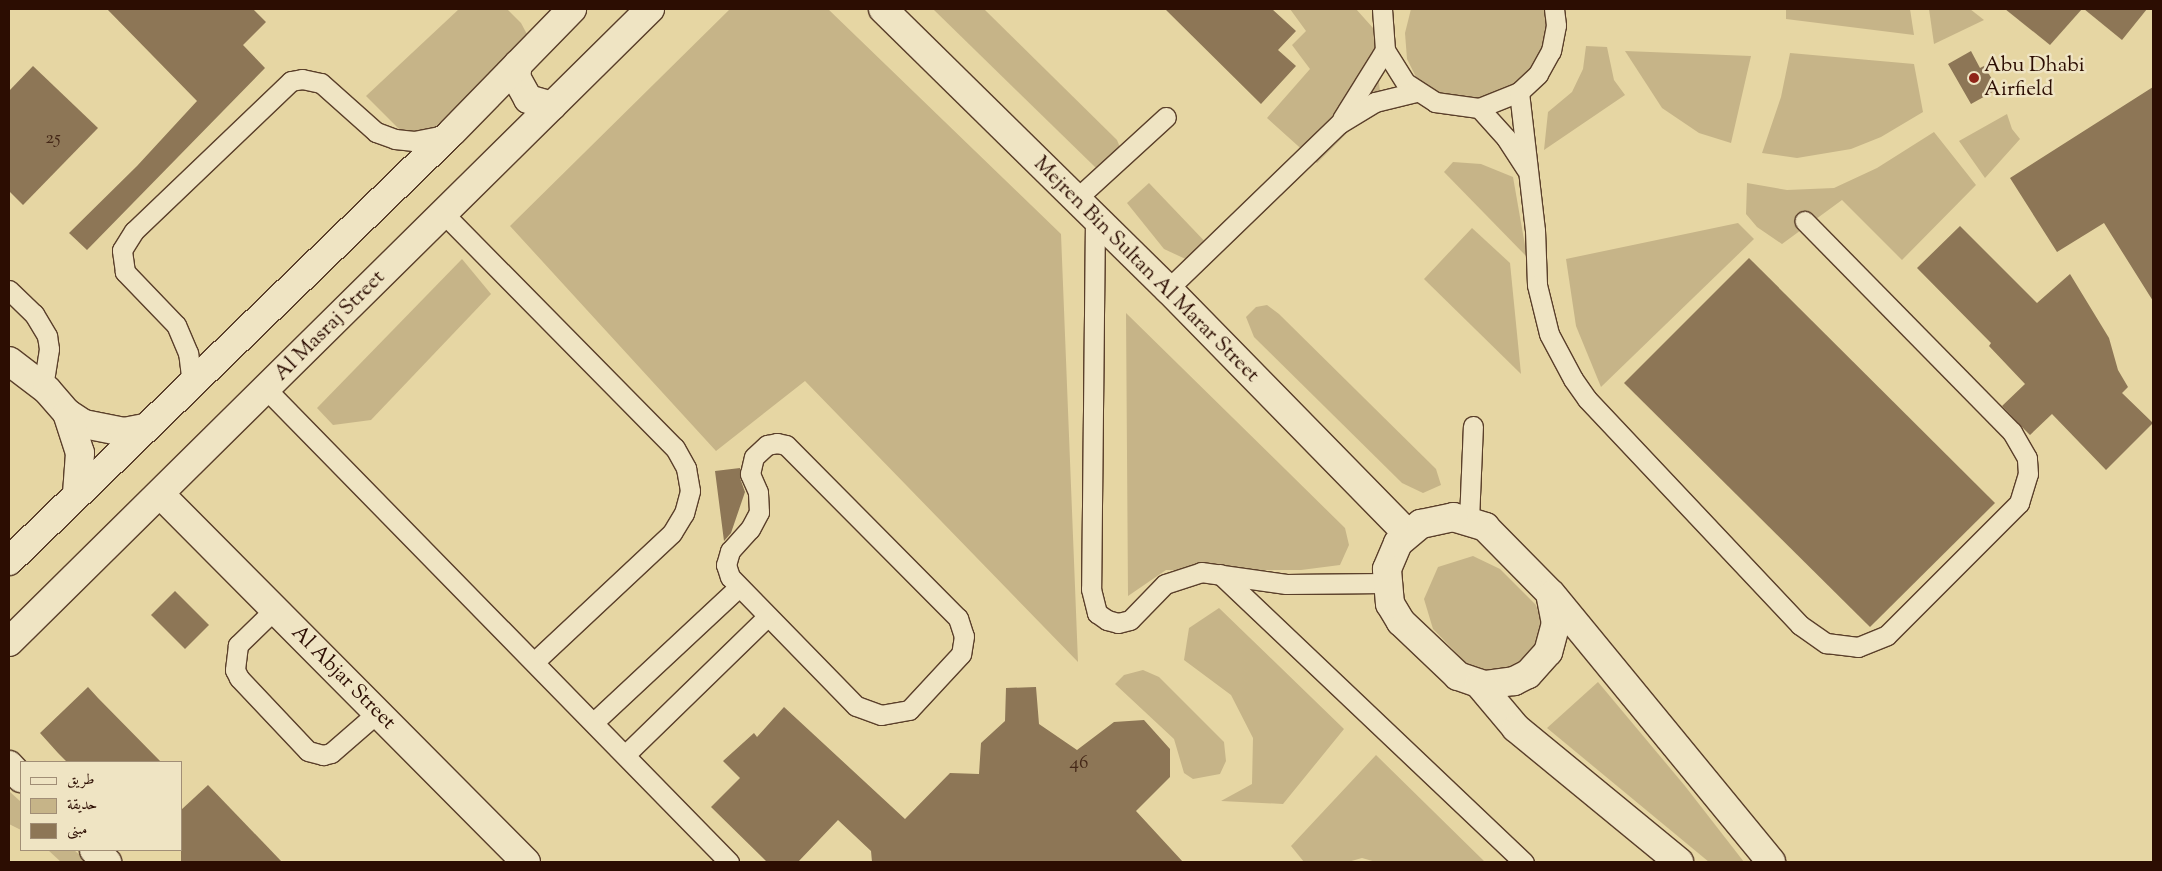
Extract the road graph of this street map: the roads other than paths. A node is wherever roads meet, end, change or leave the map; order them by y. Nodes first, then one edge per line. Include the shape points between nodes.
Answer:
1 (572, 9) edge
2 (650, 9) edge
3 (883, 9) edge
4 (1382, 9) edge
5 (1554, 9) edge
6 (1385, 50) junction
7 (518, 64) junction
8 (1416, 92) junction
9 (1519, 92) junction
10 (552, 106) junction
11 (1479, 108) junction
12 (1166, 117) dead end
13 (1339, 124) junction
14 (452, 132) junction
15 (1528, 172) junction
16 (1075, 200) junction
17 (443, 213) junction
18 (1095, 219) junction
19 (1805, 222) dead end
20 (1168, 289) junction
21 (9, 290) edge
22 (9, 361) edge
23 (192, 384) junction
24 (43, 387) junction
25 (266, 389) junction
26 (67, 413) junction
27 (1472, 426) dead end
28 (145, 428) junction
29 (77, 494) junction
30 (160, 494) junction
31 (1470, 520) junction
32 (1407, 533) junction
33 (9, 561) edge
34 (1220, 574) junction
35 (1386, 583) junction
36 (739, 587) junction
37 (1550, 593) junction
38 (275, 609) junction
39 (768, 616) junction
40 (12, 632) edge
41 (535, 661) junction
42 (1479, 684) junction
43 (377, 713) junction
44 (594, 722) junction
45 (625, 755) junction
46 (9, 765) edge
47 (20, 777) edge
48 (95, 851) edge
49 (107, 862) edge
50 (526, 862) edge
51 (729, 862) edge
52 (1524, 862) edge
53 (1679, 862) edge
54 (1771, 862) edge

1 - 7 street
2 - 10 street, Al Masraj Street
3 - 16 street, Mejren Bin Sultan Al Marar Street
4 - 6 lane
5 - 9 lane via 1556,25 1550,51 1538,74
6 - 8 lane via 1398,73
6 - 13 lane
7 - 10 street via 516,77 528,99
7 - 14 street
8 - 11 lane via 1436,102
8 - 13 lane via 1375,102
9 - 11 lane
9 - 15 lane
10 - 17 street, Al Masraj Street
11 - 15 lane via 1506,138
12 - 16 lane
13 - 20 lane
14 - 23 street
14 - 23 lane via 434,138 395,140 376,132 321,83 312,80 292,81 261,107 134,231 122,250 125,272 176,325 184,338 192,369
15 - 19 lane via 1542,310 1572,379 1587,399 1800,625 1826,643 1858,647 1887,634 2019,503 2028,474 2027,458 2012,432
16 - 18 street, Mejren Bin Sultan Al Marar Street
17 - 25 street, Al Masraj Street
17 - 41 lane via 675,448 686,468 690,491 684,513 672,533
18 - 20 street, Mejren Bin Sultan Al Marar Street
18 - 34 lane via 1092,602 1097,613 1118,623 1130,620 1164,584 1191,574
20 - 32 street, Mejren Bin Sultan Al Marar Street
21 - 24 lane via 34,314 48,336
22 - 24 street
23 - 28 street
24 - 26 street
25 - 30 street, Al Masraj Street
25 - 41 lane
26 - 28 street via 84,424 104,430 124,432
26 - 29 street via 80,453
27 - 31 lane
28 - 29 street
29 - 33 street
30 - 38 street, Al Abjar Street
30 - 40 street, Al Masraj Street
31 - 32 street via 1437,518
31 - 37 street via 1485,527
32 - 35 street via 1391,556
34 - 35 lane via 1294,584
34 - 52 lane
35 - 42 street via 1390,604 1401,622 1458,676
36 - 39 lane
36 - 39 lane via 730,578 726,565 730,551 750,529 759,512 758,492 750,474 754,457 767,445 786,445 958,618 964,646 956,662 909,710 881,715 856,706
36 - 44 lane
37 - 42 street via 1555,607 1554,638 1539,664 1514,681 1499,685
37 - 54 street
38 - 43 street, Al Abjar Street
38 - 43 lane via 238,645 235,670 308,751 323,756 331,753
39 - 45 lane
41 - 44 lane
42 - 53 street via 1516,728
43 - 50 street, Al Abjar Street
44 - 45 lane
45 - 51 lane
46 - 47 street
48 - 49 street

